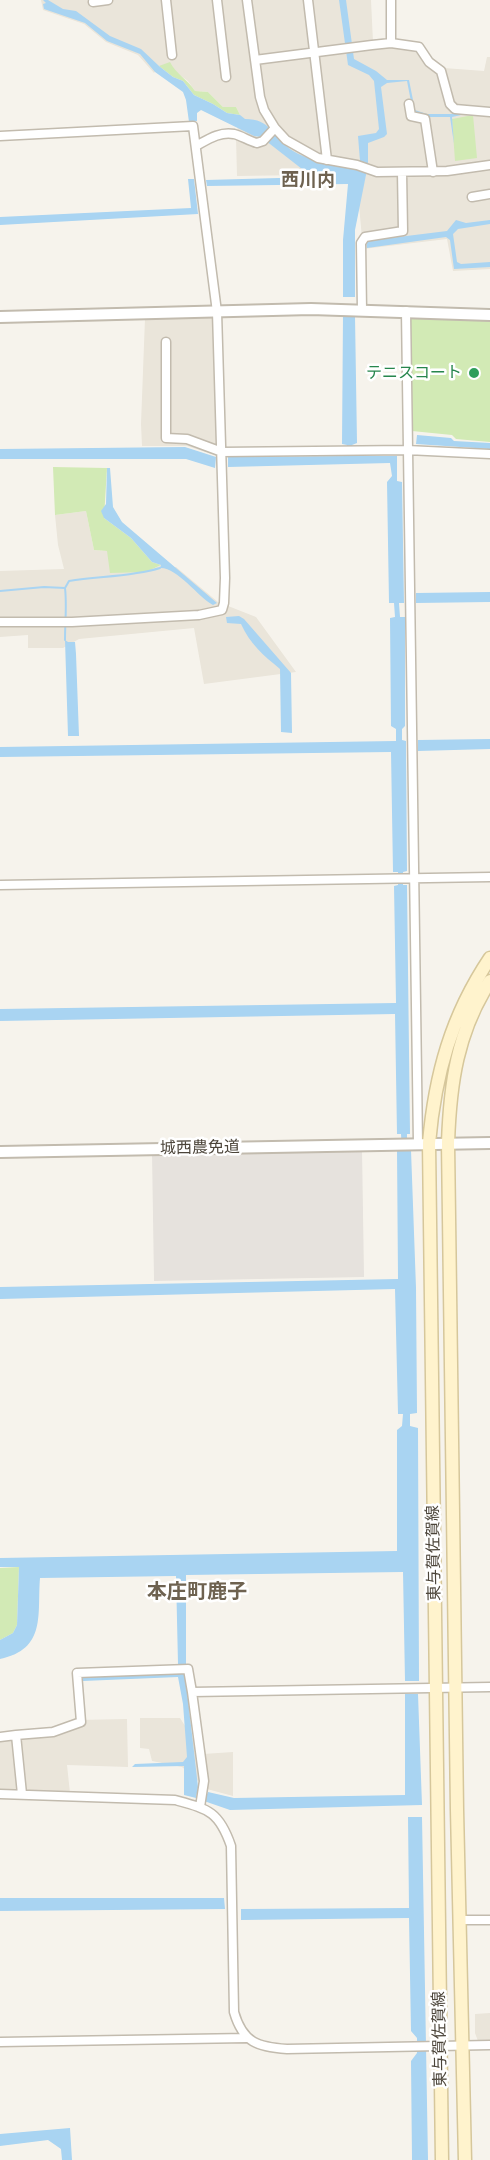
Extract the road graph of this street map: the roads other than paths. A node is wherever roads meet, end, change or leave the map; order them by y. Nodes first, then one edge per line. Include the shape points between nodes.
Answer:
1 (108, 0) edge
2 (166, 0) edge
3 (217, 0) edge
4 (247, 0) edge
5 (308, 0) edge
6 (391, 0) edge
7 (93, 2) dead end
8 (391, 43) junction
9 (316, 53) junction
10 (172, 56) dead end
11 (255, 60) junction
12 (226, 77) dead end
13 (409, 104) dead end
14 (490, 112) edge
15 (274, 129) junction
16 (0, 136) edge
17 (196, 146) junction
18 (327, 160) junction
19 (490, 165) edge
20 (402, 172) junction
21 (433, 172) junction
22 (490, 194) edge
23 (472, 197) dead end
24 (362, 310) junction
25 (406, 311) junction
26 (217, 312) junction
27 (490, 315) edge
28 (0, 317) edge
29 (166, 342) dead end
30 (407, 450) junction
31 (222, 452) junction
32 (490, 454) edge
33 (0, 622) edge
34 (490, 877) edge
35 (405, 879) junction
36 (0, 885) edge
37 (490, 958) edge
38 (490, 981) edge
39 (448, 1143) junction
40 (490, 1143) edge
41 (414, 1144) junction
42 (0, 1152) edge
43 (490, 1687) edge
44 (435, 1688) junction
45 (456, 1688) junction
46 (192, 1692) junction
47 (16, 1735) junction
48 (0, 1737) edge
49 (0, 1794) edge
50 (22, 1794) junction
51 (200, 1803) junction
52 (459, 1920) junction
53 (490, 1920) edge
54 (247, 2038) junction
55 (0, 2042) edge
56 (490, 2045) edge
57 (463, 2046) junction
58 (440, 2047) junction
59 (442, 2160) edge
60 (465, 2160) edge

1 - 7 street
2 - 10 street
3 - 12 street
4 - 11 street
5 - 9 street
6 - 8 street
8 - 9 street
8 - 14 street via 422,49 429,62 441,71 455,109
9 - 11 street
9 - 18 street
11 - 15 street via 260,97
13 - 21 street via 411,116 425,120
15 - 17 street via 257,143 225,134
15 - 18 street via 303,151
16 - 17 street via 193,126
17 - 26 street
18 - 20 street via 377,172
19 - 21 street
20 - 21 street
20 - 24 street via 404,231 365,237 361,245
22 - 23 street
24 - 25 street
24 - 26 street
25 - 27 street
25 - 30 street
26 - 28 street
26 - 31 street
29 - 31 street via 166,438 187,439
30 - 31 street
30 - 32 street
30 - 35 street
31 - 33 street via 222,610 199,615
34 - 35 street
35 - 36 street
35 - 41 street
37 - 41 main road, 東与賀佐賀線 via 460,1010 448,1041 431,1112
38 - 39 main road, 東与賀佐賀線 via 460,1044 451,1086
39 - 40 street, 城西農免道
39 - 41 street, 城西農免道
39 - 45 main road, 東与賀佐賀線
41 - 42 street, 城西農免道
41 - 44 main road, 東与賀佐賀線
43 - 45 street
44 - 45 street
44 - 46 street
44 - 58 main road, 東与賀佐賀線 via 435,1921
45 - 52 main road, 東与賀佐賀線
46 - 47 street via 188,1669 77,1673 81,1722 53,1731
46 - 51 street via 204,1781
47 - 48 street
47 - 50 street
49 - 50 street
50 - 51 street
51 - 54 street via 225,1828 231,1846 234,2012
52 - 53 street
52 - 57 main road, 東与賀佐賀線
54 - 55 street
54 - 58 street via 264,2048
56 - 57 street
57 - 58 street
57 - 60 main road, 東与賀佐賀線
58 - 59 main road, 東与賀佐賀線

